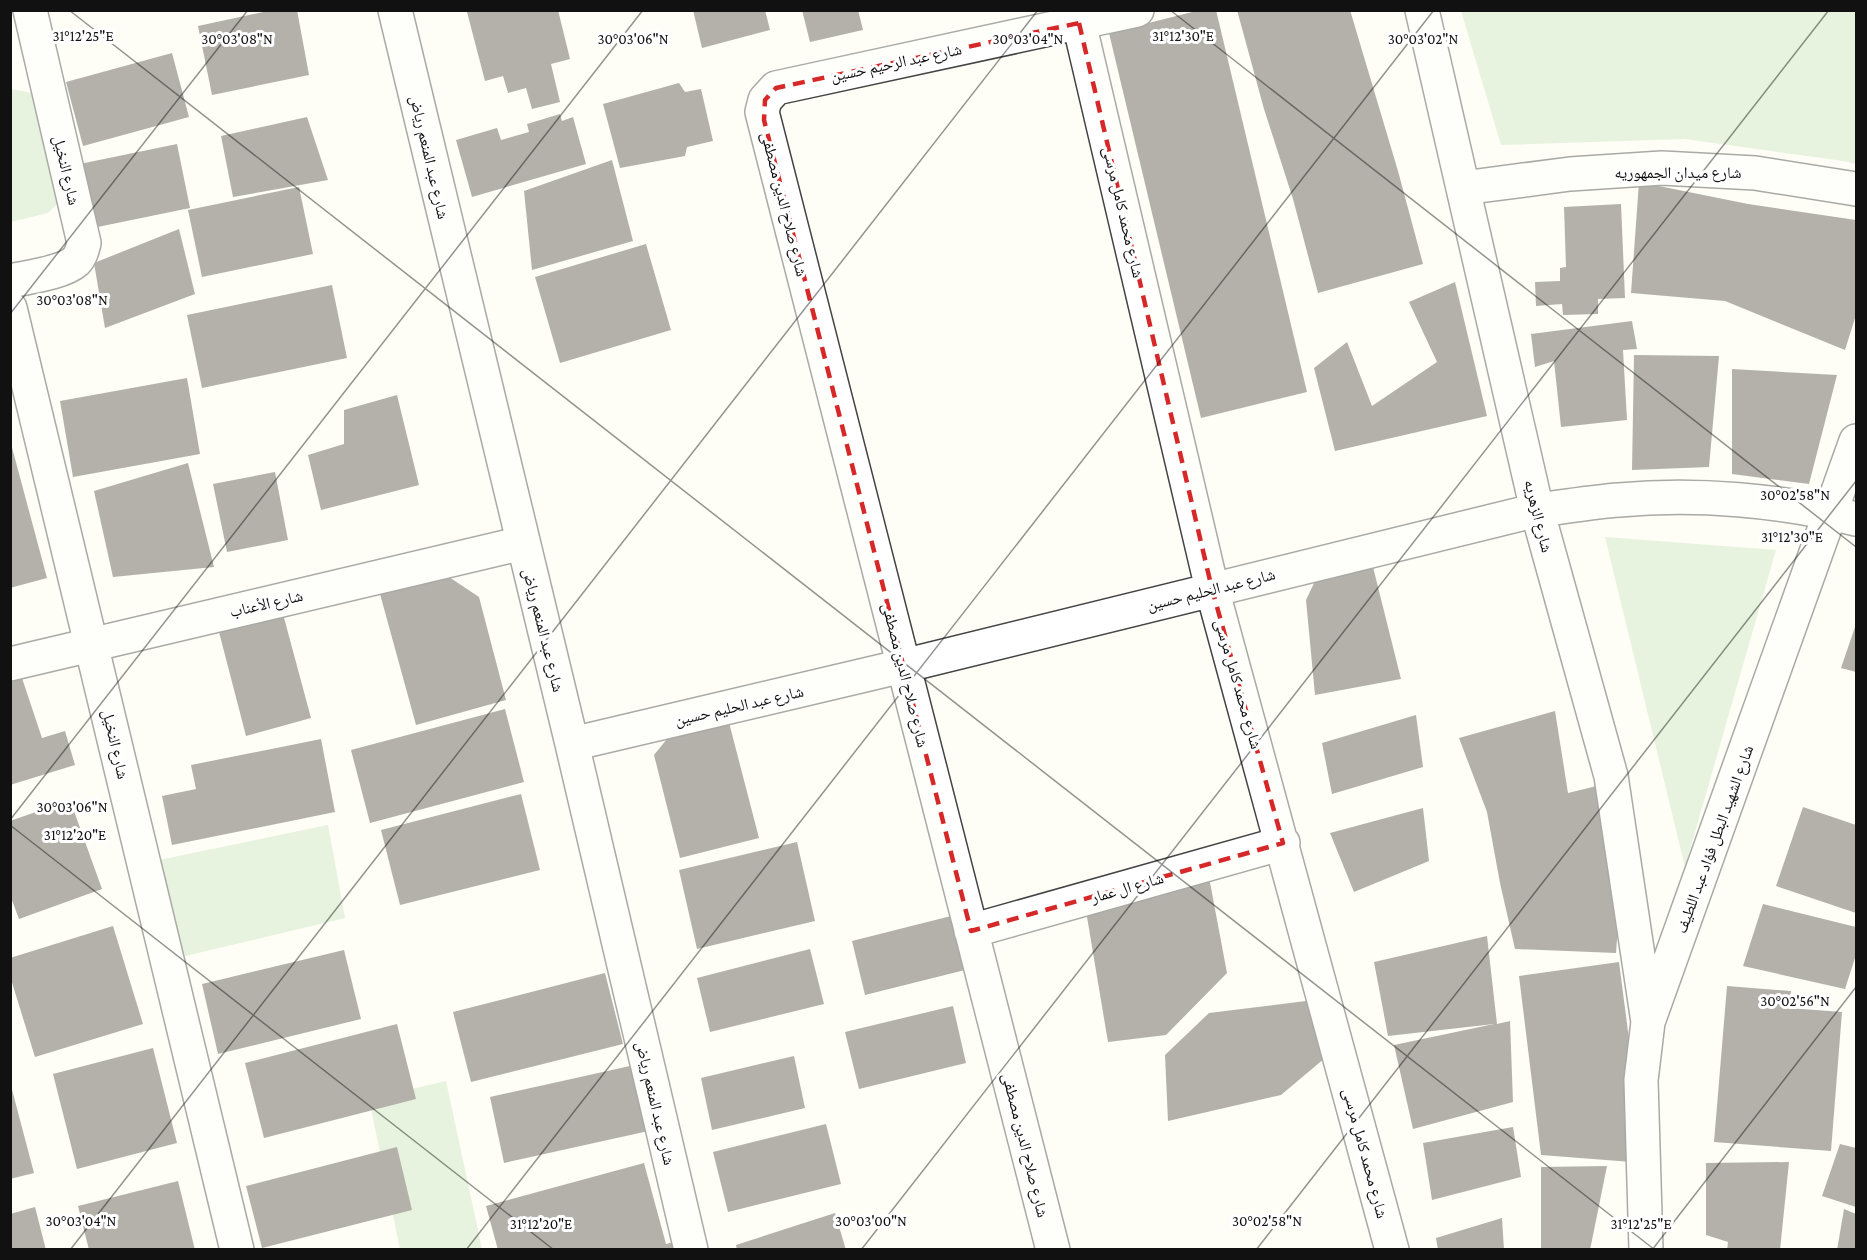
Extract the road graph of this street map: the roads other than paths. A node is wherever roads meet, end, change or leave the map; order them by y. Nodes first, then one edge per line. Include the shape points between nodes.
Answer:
1 (30, 10) edge
2 (395, 10) edge
3 (1137, 10) edge
4 (1422, 10) edge
5 (1077, 17) edge
6 (765, 100) joint
7 (1463, 188) junction
8 (1857, 189) edge
9 (10, 281) edge
10 (10, 308) edge
11 (1857, 441) edge
12 (1537, 510) junction
13 (1844, 516) edge
14 (522, 543) junction
15 (1212, 589) junction
16 (92, 645) junction
17 (10, 664) edge
18 (903, 666) junction
19 (572, 744) junction
20 (1283, 843) junction
21 (971, 931) junction
22 (1647, 1022) junction
23 (237, 1250) edge
24 (691, 1250) edge
25 (1053, 1250) edge
26 (1392, 1250) edge
27 (1646, 1250) edge

1 - 9 street, شارع النخيل via 84,243 81,255 64,268
2 - 14 street, شارع عبد المنعم رياض
3 - 5 street, شارع عبد الرحيم حسين
4 - 7 street, شارع الزهريه
5 - 6 street, شارع عبد الرحيم حسين via 776,88
5 - 15 street, شارع محمد كامل مرسى
6 - 18 street, شارع صلاح الدين مصطفى via 762,112
7 - 8 street, شارع ميدان الجمهوريه via 1570,174 1662,168 1755,173
7 - 12 street, شارع الزهريه
10 - 16 street, شارع النخيل
11 - 13 street, شارع الشهيد البطل فؤاد عبد اللطيف
12 - 13 street, شارع عبد الحليم حسين via 1620,500 1691,498 1762,503
12 - 15 street, شارع عبد الحليم حسين
12 - 22 street, شارع الزهريه via 1611,776
13 - 22 street, شارع الشهيد البطل فؤاد عبد اللطيف
14 - 16 street, شارع الأعناب
14 - 19 street, شارع عبد المنعم رياض
15 - 18 street, شارع عبد الحليم حسين
15 - 20 street, شارع محمد كامل مرسى
16 - 17 street, شارع الأعناب
16 - 23 street, شارع النخيل
18 - 19 street, شارع عبد الحليم حسين
18 - 21 street, شارع صلاح الدين مصطفى
19 - 24 street, شارع عبد المنعم رياض
20 - 21 street, شارع ال عمار
20 - 26 street, شارع محمد كامل مرسى
21 - 25 street, شارع صلاح الدين مصطفى
22 - 27 street, شارع الشهيد البطل فؤاد عبد اللطيف via 1641,1080

